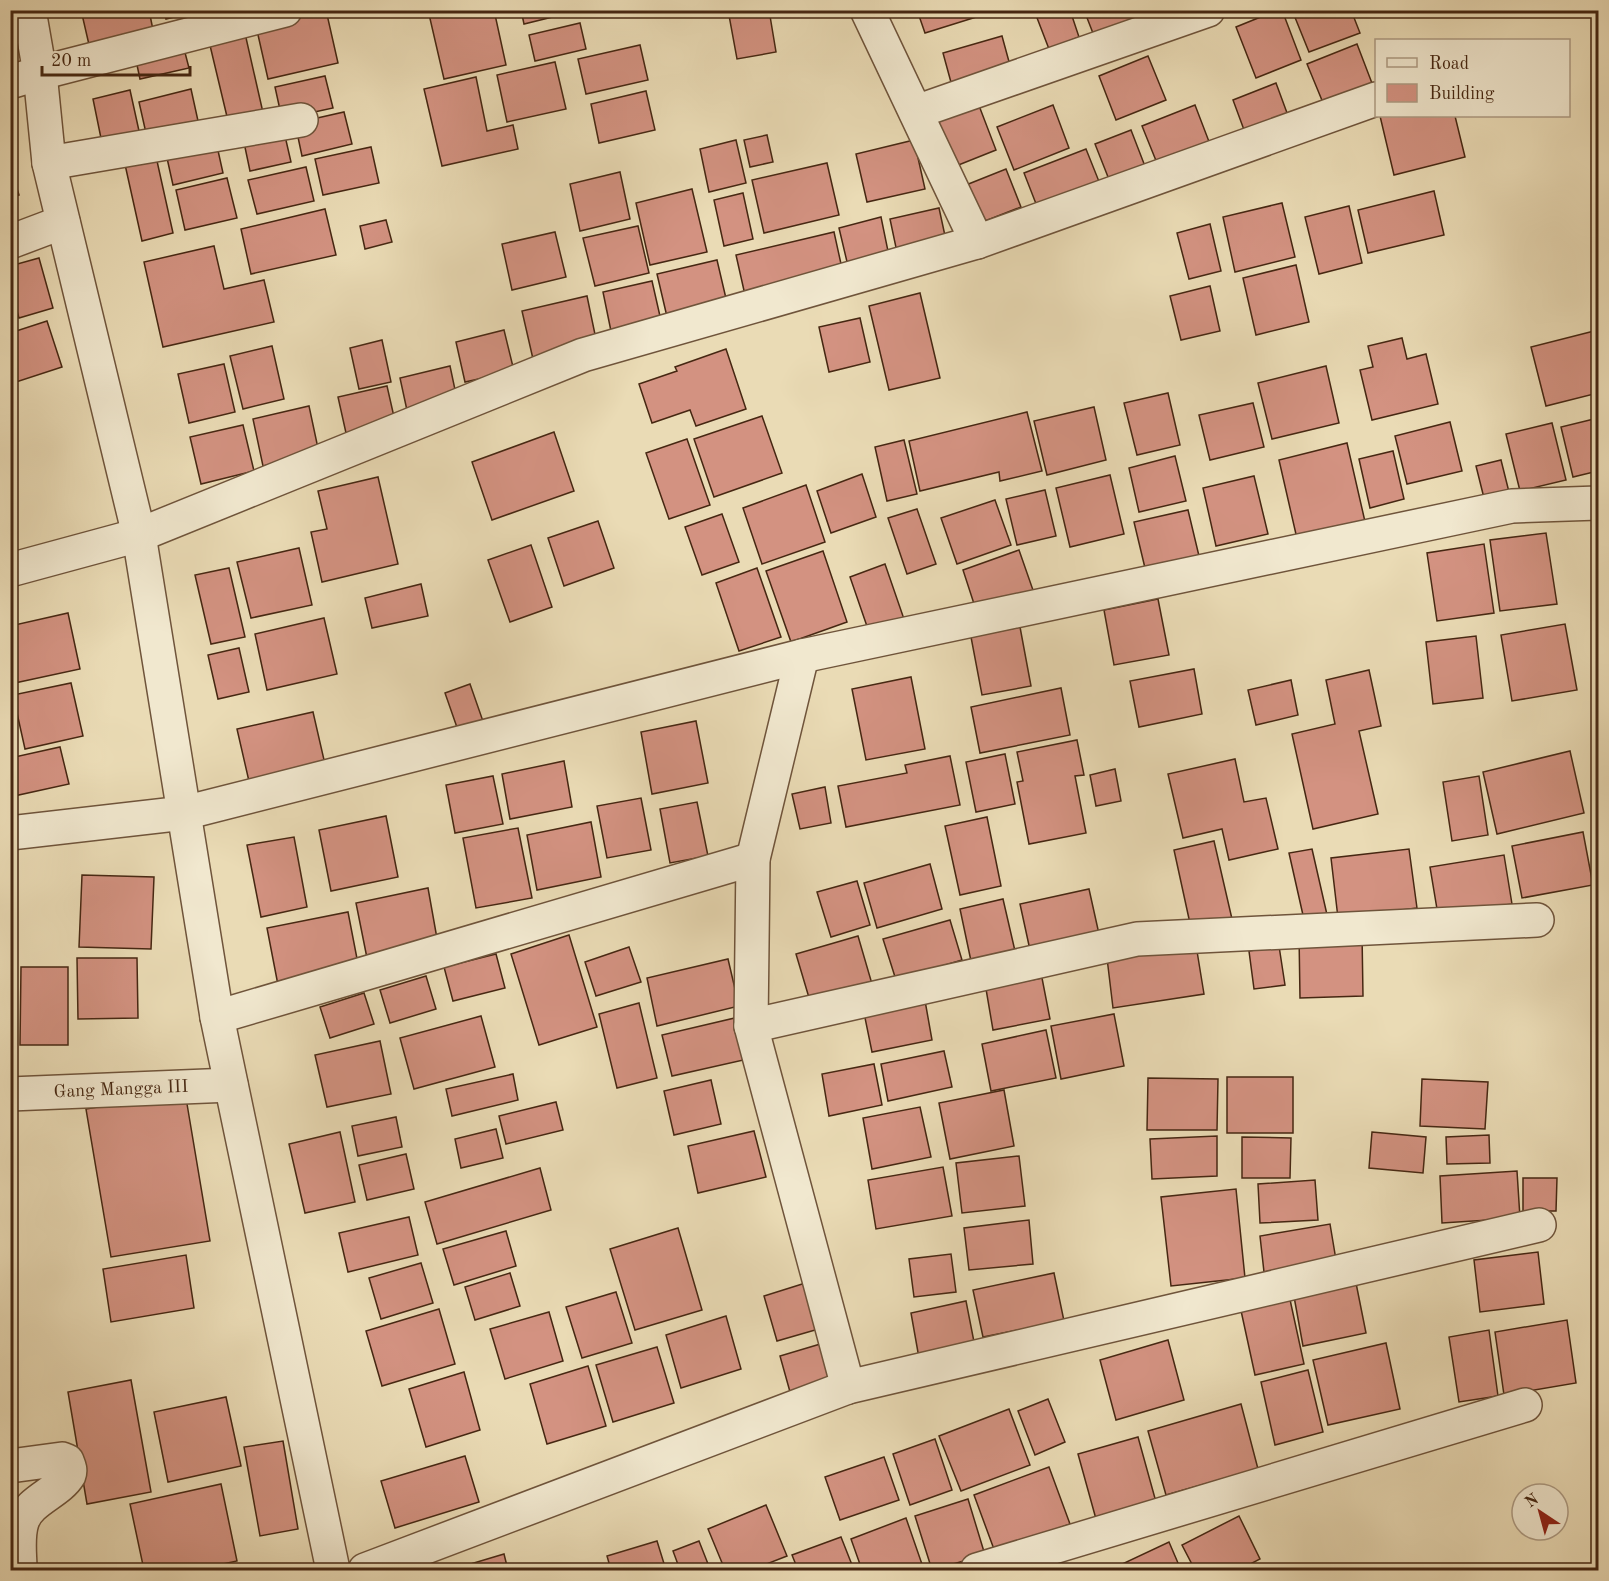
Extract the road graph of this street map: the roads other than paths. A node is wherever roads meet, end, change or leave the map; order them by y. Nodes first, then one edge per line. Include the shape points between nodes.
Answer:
1 (29, 10) edge
2 (285, 10) edge
3 (867, 10) edge
4 (1208, 10) edge
5 (25, 77) edge
6 (1375, 100) edge
7 (916, 112) junction
8 (301, 120) dead end
9 (49, 163) junction
10 (63, 222) junction
11 (10, 242) edge
12 (977, 242) junction
13 (1599, 503) edge
14 (139, 535) junction
15 (10, 570) edge
16 (802, 656) junction
17 (184, 813) junction
18 (10, 833) edge
19 (753, 859) junction
20 (1537, 920) dead end
21 (217, 1017) junction
22 (751, 1026) junction
23 (231, 1085) junction
24 (10, 1094) edge
25 (1539, 1225) dead end
26 (848, 1386) junction
27 (1525, 1405) dead end
28 (10, 1466) edge
29 (20, 1570) edge
30 (333, 1570) edge
31 (365, 1570) edge
32 (977, 1570) edge

1 - 5 street
2 - 5 street
3 - 7 street
4 - 7 street
5 - 9 street
6 - 12 street
7 - 12 street
8 - 9 street
9 - 10 street
10 - 11 street
10 - 14 street
12 - 14 street via 583,355
13 - 16 street via 1512,506
14 - 15 street
14 - 17 street
16 - 17 street
16 - 19 street
17 - 18 street
17 - 21 street
19 - 21 street
19 - 22 street
20 - 22 street via 1137,939
21 - 23 street
22 - 26 street
23 - 24 street, Gang Mangga III
23 - 30 street
25 - 26 street
26 - 31 street
27 - 32 street
28 - 29 street via 63,1459 70,1469 64,1480 28,1510 22,1522

